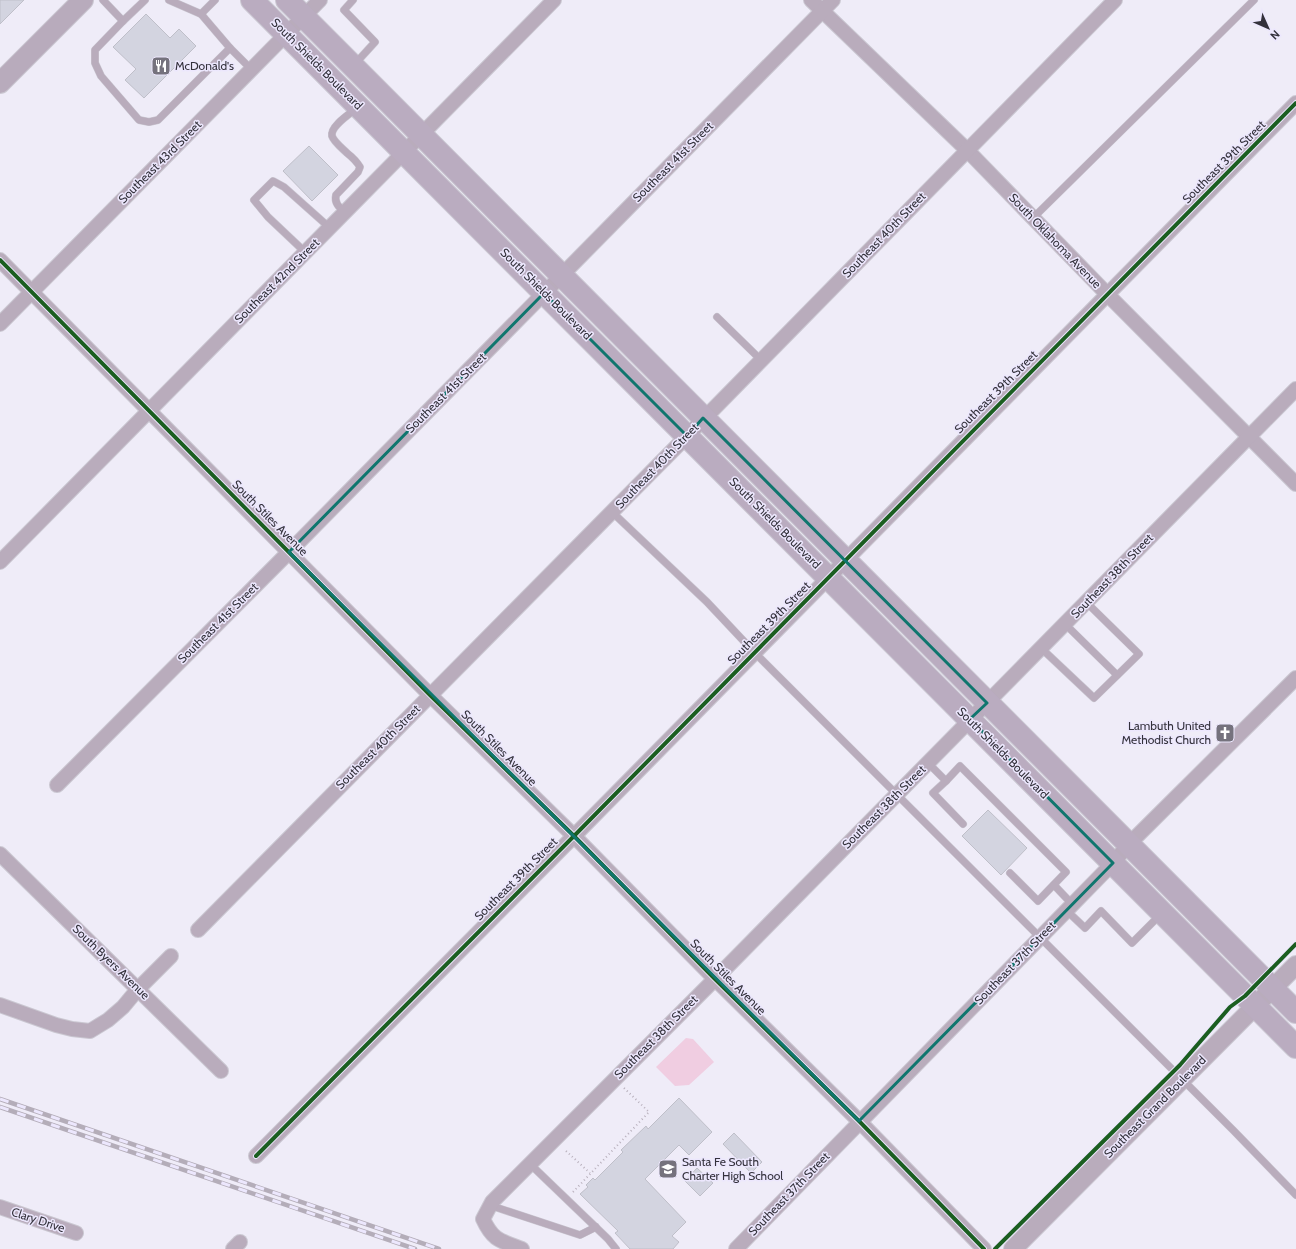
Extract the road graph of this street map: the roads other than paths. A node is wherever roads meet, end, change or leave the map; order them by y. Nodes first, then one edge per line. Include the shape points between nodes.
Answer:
1 (82, 0) edge
2 (103, 0) edge
3 (145, 0) edge
4 (169, 0) edge
5 (215, 0) edge
6 (252, 0) edge
7 (287, 0) edge
8 (320, 0) edge
9 (353, 0) edge
10 (554, 0) edge
11 (811, 0) edge
12 (833, 0) edge
13 (1114, 0) edge
14 (1254, 0) edge
15 (822, 12) junction
16 (201, 14) junction
17 (303, 17) junction
18 (123, 20) junction
19 (286, 34) junction
20 (230, 48) junction
21 (353, 67) junction
22 (251, 69) junction
23 (0, 83) edge
24 (1296, 103) edge
25 (359, 106) junction
26 (421, 134) junction
27 (967, 150) junction
28 (404, 152) junction
29 (345, 212) junction
30 (1033, 218) junction
31 (330, 228) junction
32 (305, 252) junction
33 (0, 260) edge
34 (561, 276) junction
35 (32, 292) junction
36 (544, 293) junction
37 (1107, 294) junction
38 (717, 317) dead end
39 (0, 324) edge
40 (761, 360) junction
41 (1296, 390) edge
42 (148, 411) junction
43 (703, 418) junction
44 (687, 436) junction
45 (1248, 437) junction
46 (1296, 484) edge
47 (612, 512) junction
48 (290, 552) junction
49 (845, 560) junction
50 (0, 562) edge
51 (828, 577) junction
52 (1086, 602) junction
53 (1065, 624) junction
54 (1041, 648) junction
55 (754, 652) junction
56 (1117, 675) junction
57 (1296, 678) edge
58 (430, 695) junction
59 (987, 703) junction
60 (970, 720) junction
61 (928, 763) junction
62 (946, 781) junction
63 (56, 784) dead end
64 (896, 795) junction
65 (963, 824) dead end
66 (574, 836) junction
67 (1129, 844) junction
68 (0, 854) edge
69 (1113, 863) junction
70 (1010, 873) dead end
71 (1054, 885) junction
72 (1069, 907) junction
73 (1163, 912) junction
74 (198, 930) dead end
75 (1040, 938) junction
76 (171, 956) dead end
77 (1296, 965) edge
78 (715, 979) junction
79 (138, 989) junction
80 (1273, 989) junction
81 (0, 1006) edge
82 (1256, 1006) junction
83 (1296, 1012) edge
84 (1296, 1047) edge
85 (221, 1071) dead end
86 (1183, 1079) junction
87 (859, 1121) junction
88 (256, 1156) dead end
89 (530, 1164) junction
90 (1296, 1195) edge
91 (490, 1205) junction
92 (1, 1210) edge
93 (596, 1228) junction
94 (76, 1233) dead end
95 (522, 1249) edge
96 (616, 1249) edge
97 (736, 1249) edge
98 (984, 1249) edge
99 (1013, 1249) edge

1 - 23 main road
2 - 18 lane
3 - 18 lane
4 - 16 lane
5 - 16 lane
6 - 19 main road, South Shields Boulevard
7 - 17 main road, South Shields Boulevard
8 - 17 street, Southeast 43rd Street
9 - 21 lane via 344,10 376,42
10 - 26 street, Southeast 42nd Street
11 - 15 street, South Oklahoma Avenue
12 - 15 street, Southeast 41st Street
13 - 27 street, Southeast 40th Street
14 - 30 lane
15 - 27 street, South Oklahoma Avenue
15 - 34 street, Southeast 41st Street
16 - 20 lane
17 - 19 street, Southeast 43rd Street
17 - 21 main road, South Shields Boulevard
18 - 20 lane via 95,50 95,63 101,76 144,122 158,120
19 - 22 street, Southeast 43rd Street
19 - 25 main road, South Shields Boulevard
20 - 22 lane
21 - 26 main road, South Shields Boulevard
22 - 35 street, Southeast 43rd Street
24 - 37 street, Southeast 39th Street
25 - 28 main road, South Shields Boulevard
25 - 29 lane via 332,132 335,141 360,167 336,195 337,204
26 - 28 street, Southeast 42nd Street
26 - 34 main road, South Shields Boulevard
27 - 30 street, South Oklahoma Avenue
27 - 40 street, Southeast 40th Street
28 - 29 street, Southeast 42nd Street
28 - 36 main road, South Shields Boulevard
29 - 31 street, Southeast 42nd Street
30 - 37 street, South Oklahoma Avenue
31 - 32 street, Southeast 42nd Street
31 - 32 lane via 284,187 273,181 254,200
32 - 42 street, Southeast 42nd Street
33 - 35 street, South Stiles Avenue
34 - 36 street, Southeast 41st Street
34 - 43 main road, South Shields Boulevard
35 - 39 street, Southeast 43rd Street
35 - 42 street, South Stiles Avenue
36 - 44 main road, South Shields Boulevard
36 - 48 street, Southeast 41st Street
37 - 45 street, South Oklahoma Avenue
37 - 49 street, Southeast 39th Street
38 - 40 lane
40 - 43 street, Southeast 40th Street
41 - 45 street, Southeast 38th Street
42 - 48 street, South Stiles Avenue
42 - 50 street, Southeast 42nd Street
43 - 44 street, Southeast 40th Street
43 - 49 main road, South Shields Boulevard
44 - 47 street, Southeast 40th Street
44 - 51 main road, South Shields Boulevard
45 - 46 street, South Oklahoma Avenue
45 - 52 street, Southeast 38th Street
47 - 55 lane via 707,602
47 - 58 street, Southeast 40th Street
48 - 58 street, South Stiles Avenue
48 - 63 street, Southeast 41st Street
49 - 51 street, Southeast 39th Street
49 - 59 main road, South Shields Boulevard
51 - 55 street, Southeast 39th Street
51 - 60 main road, South Shields Boulevard
52 - 53 street, Southeast 38th Street
52 - 56 lane via 1139,654
53 - 54 street, Southeast 38th Street
53 - 56 lane
54 - 56 lane via 1094,698
54 - 59 street, Southeast 38th Street
55 - 64 lane
55 - 66 street, Southeast 39th Street
57 - 67 street, Southeast 37th Street
58 - 66 street, South Stiles Avenue
58 - 74 street, Southeast 40th Street
59 - 60 street, Southeast 38th Street
59 - 67 main road, South Shields Boulevard
60 - 61 street, Southeast 38th Street
60 - 69 main road, South Shields Boulevard
61 - 62 lane
61 - 64 street, Southeast 38th Street
62 - 65 lane via 933,793
62 - 71 lane via 960,766 1066,872
64 - 75 lane
64 - 78 street, Southeast 38th Street
66 - 78 street, South Stiles Avenue
66 - 88 street, Southeast 39th Street
67 - 69 street, Southeast 37th Street
67 - 80 main road, South Shields Boulevard
68 - 79 street, South Byers Avenue
69 - 72 street, Southeast 37th Street
69 - 73 main road, South Shields Boulevard
70 - 71 lane via 1038,901
71 - 72 lane
72 - 73 lane via 1085,928 1101,912 1132,943
72 - 75 street, Southeast 37th Street
73 - 82 main road, South Shields Boulevard
75 - 86 lane
75 - 87 street, Southeast 37th Street
76 - 79 street
77 - 80 street, Southeast Grand Boulevard
78 - 87 street, South Stiles Avenue
78 - 89 street, Southeast 38th Street
79 - 81 street via 123,1007 90,1031 56,1025
79 - 85 street, South Byers Avenue
80 - 82 street, Southeast Grand Boulevard
80 - 83 main road, South Shields Boulevard
82 - 84 main road, South Shields Boulevard
82 - 86 street, Southeast Grand Boulevard
86 - 90 lane
86 - 99 street, Southeast Grand Boulevard
87 - 97 street, Southeast 37th Street
87 - 98 street, South Stiles Avenue
89 - 91 street, Southeast 38th Street
89 - 93 lane
91 - 93 lane via 580,1235
91 - 95 street, Southeast 38th Street via 483,1219 488,1229 496,1239
92 - 94 street, Clary Drive
93 - 96 lane

